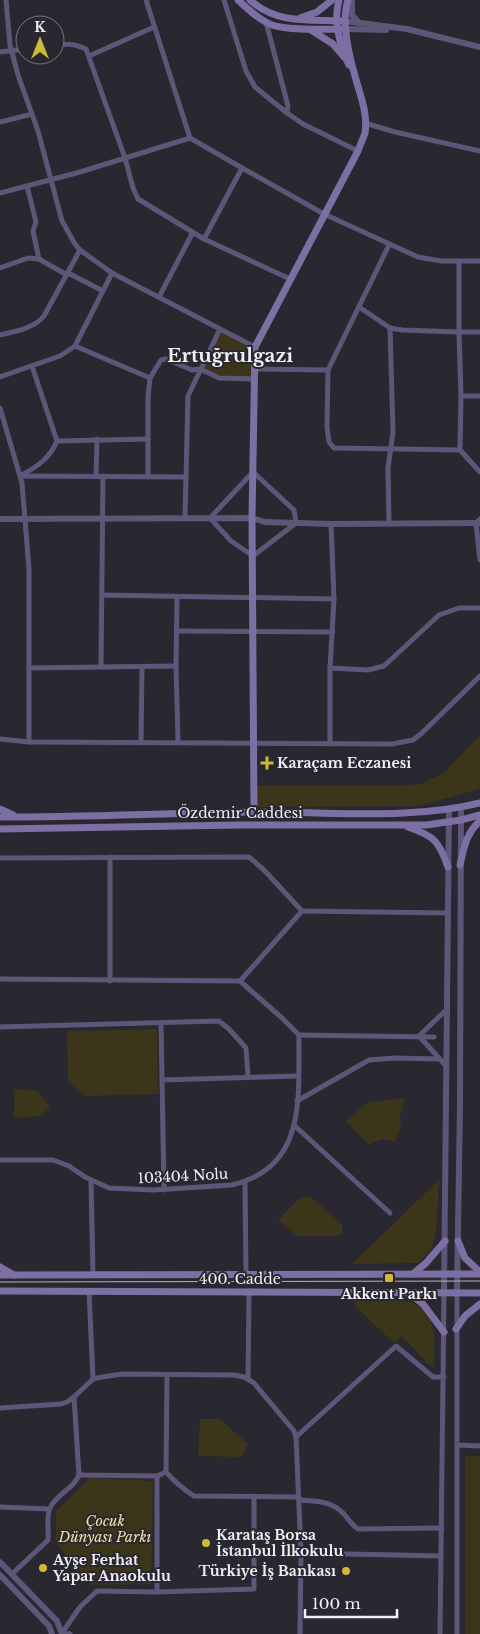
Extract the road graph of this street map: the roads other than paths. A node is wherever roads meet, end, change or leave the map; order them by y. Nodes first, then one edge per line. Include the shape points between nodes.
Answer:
1 (6, 0) edge
2 (146, 0) edge
3 (224, 0) edge
4 (238, 0) edge
5 (332, 0) edge
6 (339, 0) edge
7 (348, 0) edge
8 (352, 0) edge
9 (254, 1) edge
10 (297, 20) junction
11 (336, 21) junction
12 (266, 22) junction
13 (359, 23) junction
14 (154, 27) junction
15 (343, 27) junction
16 (308, 29) junction
17 (407, 29) junction
18 (65, 44) edge
19 (480, 47) edge
20 (12, 51) junction
21 (15, 51) edge
22 (0, 52) edge
23 (90, 56) junction
24 (347, 61) junction
25 (354, 74) junction
26 (287, 113) junction
27 (32, 114) junction
28 (0, 122) edge
29 (366, 123) junction
30 (190, 138) junction
31 (358, 151) junction
32 (480, 151) edge
33 (125, 158) junction
34 (242, 168) junction
35 (52, 180) junction
36 (27, 186) junction
37 (0, 193) edge
38 (324, 214) junction
39 (193, 232) junction
40 (204, 238) junction
41 (389, 245) junction
42 (80, 250) junction
43 (39, 259) junction
44 (459, 261) junction
45 (480, 261) edge
46 (0, 268) edge
47 (112, 273) junction
48 (67, 274) junction
49 (290, 279) junction
50 (103, 291) junction
51 (159, 297) junction
52 (359, 307) junction
53 (220, 328) junction
54 (390, 328) junction
55 (459, 332) junction
56 (480, 332) edge
57 (0, 336) edge
58 (75, 346) junction
59 (255, 347) junction
60 (32, 366) junction
61 (255, 368) junction
62 (200, 369) junction
63 (328, 370) junction
64 (0, 377) edge
65 (150, 378) junction
66 (254, 379) junction
67 (461, 396) junction
68 (480, 396) edge
69 (0, 408) edge
70 (97, 439) junction
71 (148, 439) junction
72 (57, 441) junction
73 (391, 449) junction
74 (460, 450) junction
75 (253, 472) junction
76 (480, 472) edge
77 (21, 476) junction
78 (96, 476) junction
79 (103, 476) junction
80 (148, 477) junction
81 (186, 477) junction
82 (185, 518) junction
83 (210, 518) junction
84 (252, 518) junction
85 (0, 519) edge
86 (103, 519) junction
87 (24, 520) junction
88 (479, 521) edge
89 (296, 523) junction
90 (389, 523) junction
91 (331, 524) junction
92 (253, 556) junction
93 (480, 560) edge
94 (102, 595) junction
95 (177, 597) junction
96 (253, 597) junction
97 (334, 599) junction
98 (480, 608) edge
99 (177, 631) junction
100 (253, 631) junction
101 (333, 632) junction
102 (176, 666) junction
103 (101, 667) junction
104 (142, 667) junction
105 (29, 668) junction
106 (330, 668) junction
107 (480, 676) edge
108 (0, 739) edge
109 (29, 742) junction
110 (178, 742) junction
111 (141, 743) junction
112 (254, 743) junction
113 (330, 744) junction
114 (480, 803) edge
115 (461, 808) junction
116 (0, 809) edge
117 (449, 809) junction
118 (254, 812) junction
119 (480, 815) edge
120 (0, 817) edge
121 (26, 817) junction
122 (461, 820) junction
123 (450, 822) junction
124 (480, 822) edge
125 (402, 825) junction
126 (0, 829) edge
127 (8, 829) junction
128 (0, 835) edge
129 (110, 857) junction
130 (0, 858) edge
131 (460, 865) junction
132 (448, 867) junction
133 (302, 912) junction
134 (448, 913) junction
135 (0, 979) edge
136 (110, 981) junction
137 (240, 981) junction
138 (446, 1010) junction
139 (161, 1022) junction
140 (0, 1027) edge
141 (298, 1035) junction
142 (419, 1036) junction
143 (434, 1037) dead end
144 (439, 1059) junction
145 (447, 1067) junction
146 (248, 1076) junction
147 (298, 1076) junction
148 (162, 1080) junction
149 (298, 1101) junction
150 (295, 1126) junction
151 (0, 1160) edge
152 (91, 1180) junction
153 (244, 1182) junction
154 (164, 1190) junction
155 (390, 1213) dead end
156 (445, 1241) junction
157 (458, 1241) junction
158 (0, 1267) edge
159 (480, 1273) edge
160 (93, 1274) junction
161 (246, 1274) junction
162 (413, 1274) junction
163 (444, 1274) junction
164 (457, 1274) junction
165 (0, 1275) edge
166 (14, 1275) junction
167 (0, 1291) edge
168 (13, 1291) junction
169 (89, 1291) junction
170 (249, 1291) junction
171 (444, 1293) junction
172 (457, 1293) junction
173 (480, 1293) edge
174 (410, 1294) junction
175 (0, 1298) edge
176 (480, 1304) edge
177 (456, 1329) junction
178 (444, 1332) junction
179 (167, 1376) junction
180 (444, 1377) junction
181 (93, 1379) junction
182 (248, 1379) junction
183 (74, 1397) junction
184 (0, 1403) edge
185 (8, 1406) junction
186 (0, 1408) edge
187 (296, 1437) junction
188 (457, 1445) junction
189 (480, 1446) edge
190 (166, 1472) junction
191 (79, 1475) junction
192 (157, 1476) junction
193 (254, 1496) junction
194 (299, 1498) junction
195 (0, 1508) edge
196 (48, 1510) junction
197 (442, 1528) junction
198 (301, 1552) junction
199 (441, 1556) junction
200 (0, 1562) edge
201 (12, 1574) junction
202 (2, 1580) edge
203 (157, 1592) junction
204 (62, 1633) edge
205 (52, 1634) edge
206 (70, 1634) edge
207 (300, 1634) edge
208 (440, 1634) edge
209 (457, 1634) edge

1 - 20 street
2 - 14 street
3 - 26 street via 246,71 255,87
4 - 12 main road
5 - 10 main road via 317,12
6 - 11 main road
7 - 15 main road
8 - 13 street via 352,15
9 - 10 main road via 275,16
10 - 11 main road
11 - 15 main road
12 - 16 main road
12 - 26 street via 288,106
13 - 15 street
13 - 17 street
14 - 23 street
14 - 30 street
15 - 16 main road
15 - 17 street via 372,31
15 - 24 main road
15 - 25 main road
16 - 24 main road via 333,44
17 - 19 street
18 - 23 street via 86,49
20 - 21 street
20 - 22 street
20 - 27 street
23 - 33 street
24 - 25 main road
25 - 29 main road
26 - 31 street
27 - 28 street
27 - 35 street
29 - 31 main road
29 - 32 street
30 - 33 street
30 - 34 street
31 - 38 main road
33 - 35 street
33 - 39 street via 138,199
34 - 38 street
34 - 40 street
35 - 36 street
35 - 42 street via 62,221
36 - 37 street
36 - 43 street via 36,222 33,231
38 - 41 street
38 - 49 main road
39 - 40 street
39 - 51 street
40 - 49 street
41 - 44 street via 418,257
41 - 52 street
42 - 47 street
42 - 48 street
43 - 46 street via 28,258
43 - 48 street
44 - 45 street
44 - 55 street
47 - 50 street
47 - 51 street
48 - 50 street
48 - 57 street via 44,316 34,326
49 - 59 main road
50 - 58 street
51 - 53 street
52 - 54 street
52 - 63 street
53 - 59 street
53 - 62 street
54 - 55 street
54 - 73 street
55 - 56 street
55 - 67 street
58 - 60 street via 60,356
58 - 65 street
59 - 61 main road
60 - 64 street
60 - 72 street
61 - 63 street
61 - 66 main road
62 - 65 street via 192,370 166,359
62 - 66 street via 219,378
62 - 81 street via 188,396
63 - 73 street via 329,442 334,448
65 - 71 street
66 - 75 main road
67 - 68 street
67 - 74 street
69 - 77 street
70 - 71 street
70 - 72 street
70 - 78 street
71 - 80 street
72 - 77 street via 44,461
73 - 74 street
73 - 90 street
74 - 76 street
75 - 83 street
75 - 84 main road
75 - 89 street via 294,510
77 - 78 street
77 - 87 street
78 - 79 street
79 - 80 street
79 - 86 street
80 - 81 street
81 - 82 street
82 - 83 street
82 - 86 street
83 - 84 street
83 - 92 street via 231,541
84 - 89 street via 265,522
84 - 92 main road
85 - 87 street
86 - 87 street
86 - 94 street
87 - 105 street via 29,569
88 - 90 street
88 - 93 street
89 - 91 street
89 - 92 street
90 - 91 street
91 - 97 street
92 - 96 main road
94 - 95 street
94 - 103 street
95 - 96 street
95 - 99 street
96 - 97 street
96 - 100 main road
97 - 101 street
98 - 106 street via 459,608 439,615 384,666 368,670
99 - 100 street
99 - 102 street
100 - 101 street
100 - 112 main road
101 - 106 street
102 - 104 street
102 - 110 street
103 - 104 street
103 - 105 street
104 - 111 street
105 - 109 street
106 - 113 street
107 - 113 street via 412,740 392,744
108 - 109 street
109 - 111 street
110 - 111 street
110 - 112 street
112 - 113 street
112 - 118 main road
114 - 115 main road, Özdemir Caddesi
115 - 117 main road, Özdemir Caddesi
115 - 122 street
116 - 121 main road
117 - 118 main road, Özdemir Caddesi via 399,813
117 - 123 street
118 - 121 main road, Özdemir Caddesi
119 - 122 main road, Özdemir Caddesi
120 - 121 main road, Özdemir Caddesi
122 - 123 main road, Özdemir Caddesi
122 - 131 street
123 - 125 main road, Özdemir Caddesi
123 - 132 street
124 - 131 main road via 465,841
125 - 127 main road, Özdemir Caddesi
125 - 132 main road via 436,840
126 - 127 main road, Özdemir Caddesi
127 - 128 main road
129 - 130 street
129 - 133 street via 248,857
129 - 136 street
131 - 157 street
132 - 134 street
133 - 134 street
133 - 137 street
134 - 138 street
135 - 136 street
136 - 137 street
137 - 141 street
138 - 142 street
138 - 145 street
139 - 140 street
139 - 146 street via 219,1021 246,1048
139 - 148 street
141 - 142 street
141 - 147 street, 103404 Nolu
142 - 143 street
142 - 144 street
144 - 145 street
144 - 149 street via 369,1060
145 - 156 street
146 - 147 street
146 - 148 street
147 - 149 street, 103404 Nolu
148 - 154 street
149 - 150 street, 103404 Nolu
150 - 153 street, 103404 Nolu via 277,1160
150 - 155 street
151 - 152 street, 103404 Nolu via 53,1160
152 - 154 street, 103404 Nolu via 109,1188
152 - 160 street
153 - 154 street, 103404 Nolu
153 - 161 street
156 - 162 main road
156 - 163 street
157 - 159 main road via 465,1258
157 - 164 street
158 - 166 main road
159 - 164 main road, 400. Cadde
160 - 161 main road, 400. Cadde
160 - 166 main road, 400. Cadde
161 - 162 main road, 400. Cadde
162 - 163 main road, 400. Cadde
163 - 164 main road, 400. Cadde
163 - 171 street
164 - 172 street
165 - 166 main road, 400. Cadde
167 - 168 main road, 400. Cadde
168 - 169 main road, 400. Cadde
168 - 175 main road
169 - 170 main road, 400. Cadde
169 - 181 street
170 - 174 main road, 400. Cadde
170 - 182 street
171 - 172 main road, 400. Cadde
171 - 174 main road, 400. Cadde
171 - 178 street
172 - 173 main road, 400. Cadde
172 - 177 street
174 - 178 main road via 424,1304
176 - 177 main road via 465,1316
177 - 188 street
178 - 180 street
179 - 181 street via 122,1374
179 - 182 street via 234,1375
179 - 190 street
180 - 187 street via 433,1377 396,1346
180 - 197 street
181 - 183 street
182 - 187 street
183 - 185 street via 61,1404
183 - 191 street
184 - 185 street
185 - 186 street
187 - 194 street
188 - 189 street
188 - 209 street
190 - 192 street
190 - 193 street via 194,1496
191 - 192 street
191 - 196 street
192 - 203 street
193 - 194 street
193 - 203 street via 254,1589
194 - 197 street via 334,1505 358,1528
194 - 198 street
195 - 196 street
196 - 201 street via 48,1540
197 - 199 street
198 - 199 street
198 - 207 street
199 - 208 street
200 - 201 street
201 - 204 street via 57,1621
202 - 205 street via 49,1626
203 - 204 street via 96,1591
204 - 206 street

